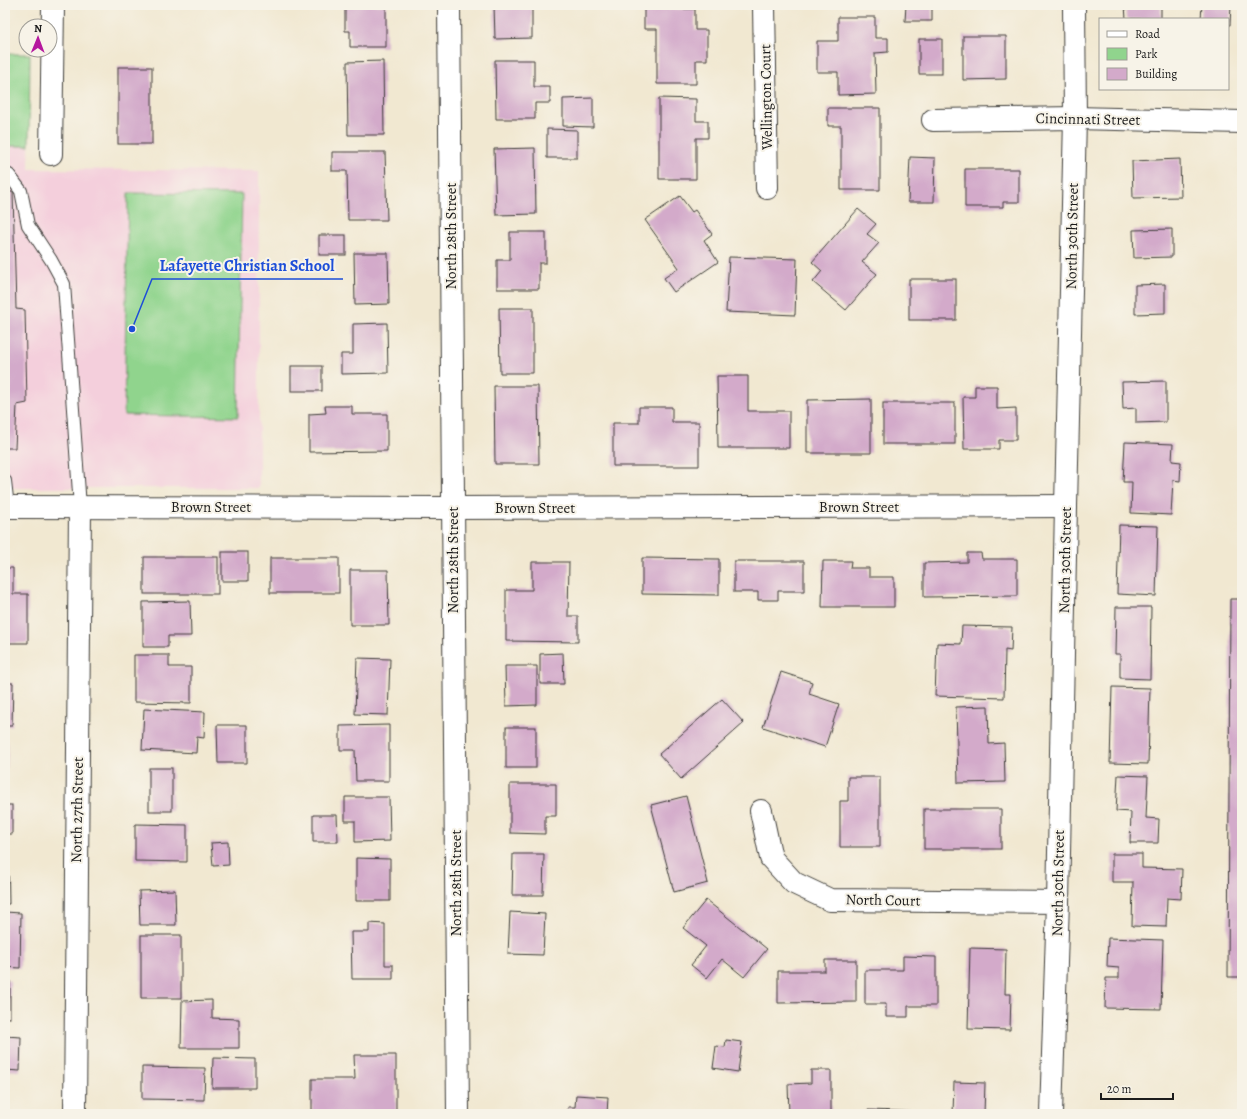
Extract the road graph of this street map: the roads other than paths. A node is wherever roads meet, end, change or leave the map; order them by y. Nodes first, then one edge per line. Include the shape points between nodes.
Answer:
1 (53, 5) edge
2 (449, 5) edge
3 (764, 5) edge
4 (1074, 5) edge
5 (1075, 118) junction
6 (933, 120) dead end
7 (1242, 122) edge
8 (51, 154) dead end
9 (5, 173) edge
10 (767, 188) dead end
11 (5, 481) edge
12 (1066, 506) junction
13 (6, 507) edge
14 (80, 507) junction
15 (453, 508) junction
16 (761, 811) dead end
17 (1058, 902) junction
18 (74, 1114) edge
19 (458, 1114) edge
20 (1051, 1114) edge

1 - 8 street
2 - 15 street, North 28th Street
3 - 10 street, Wellington Court
4 - 5 street, North 30th Street
5 - 6 street, Cincinnati Street
5 - 7 street, Cincinnati Street
5 - 12 street, North 30th Street
9 - 14 lane via 21,191 28,225 64,284
11 - 13 lane
12 - 15 street, Brown Street
12 - 17 street, North 30th Street
13 - 14 street, Brown Street
14 - 15 street, Brown Street
14 - 18 street, North 27th Street
15 - 19 street, North 28th Street
16 - 17 street, North Court via 771,858 794,883 830,900
17 - 20 street, North 30th Street

